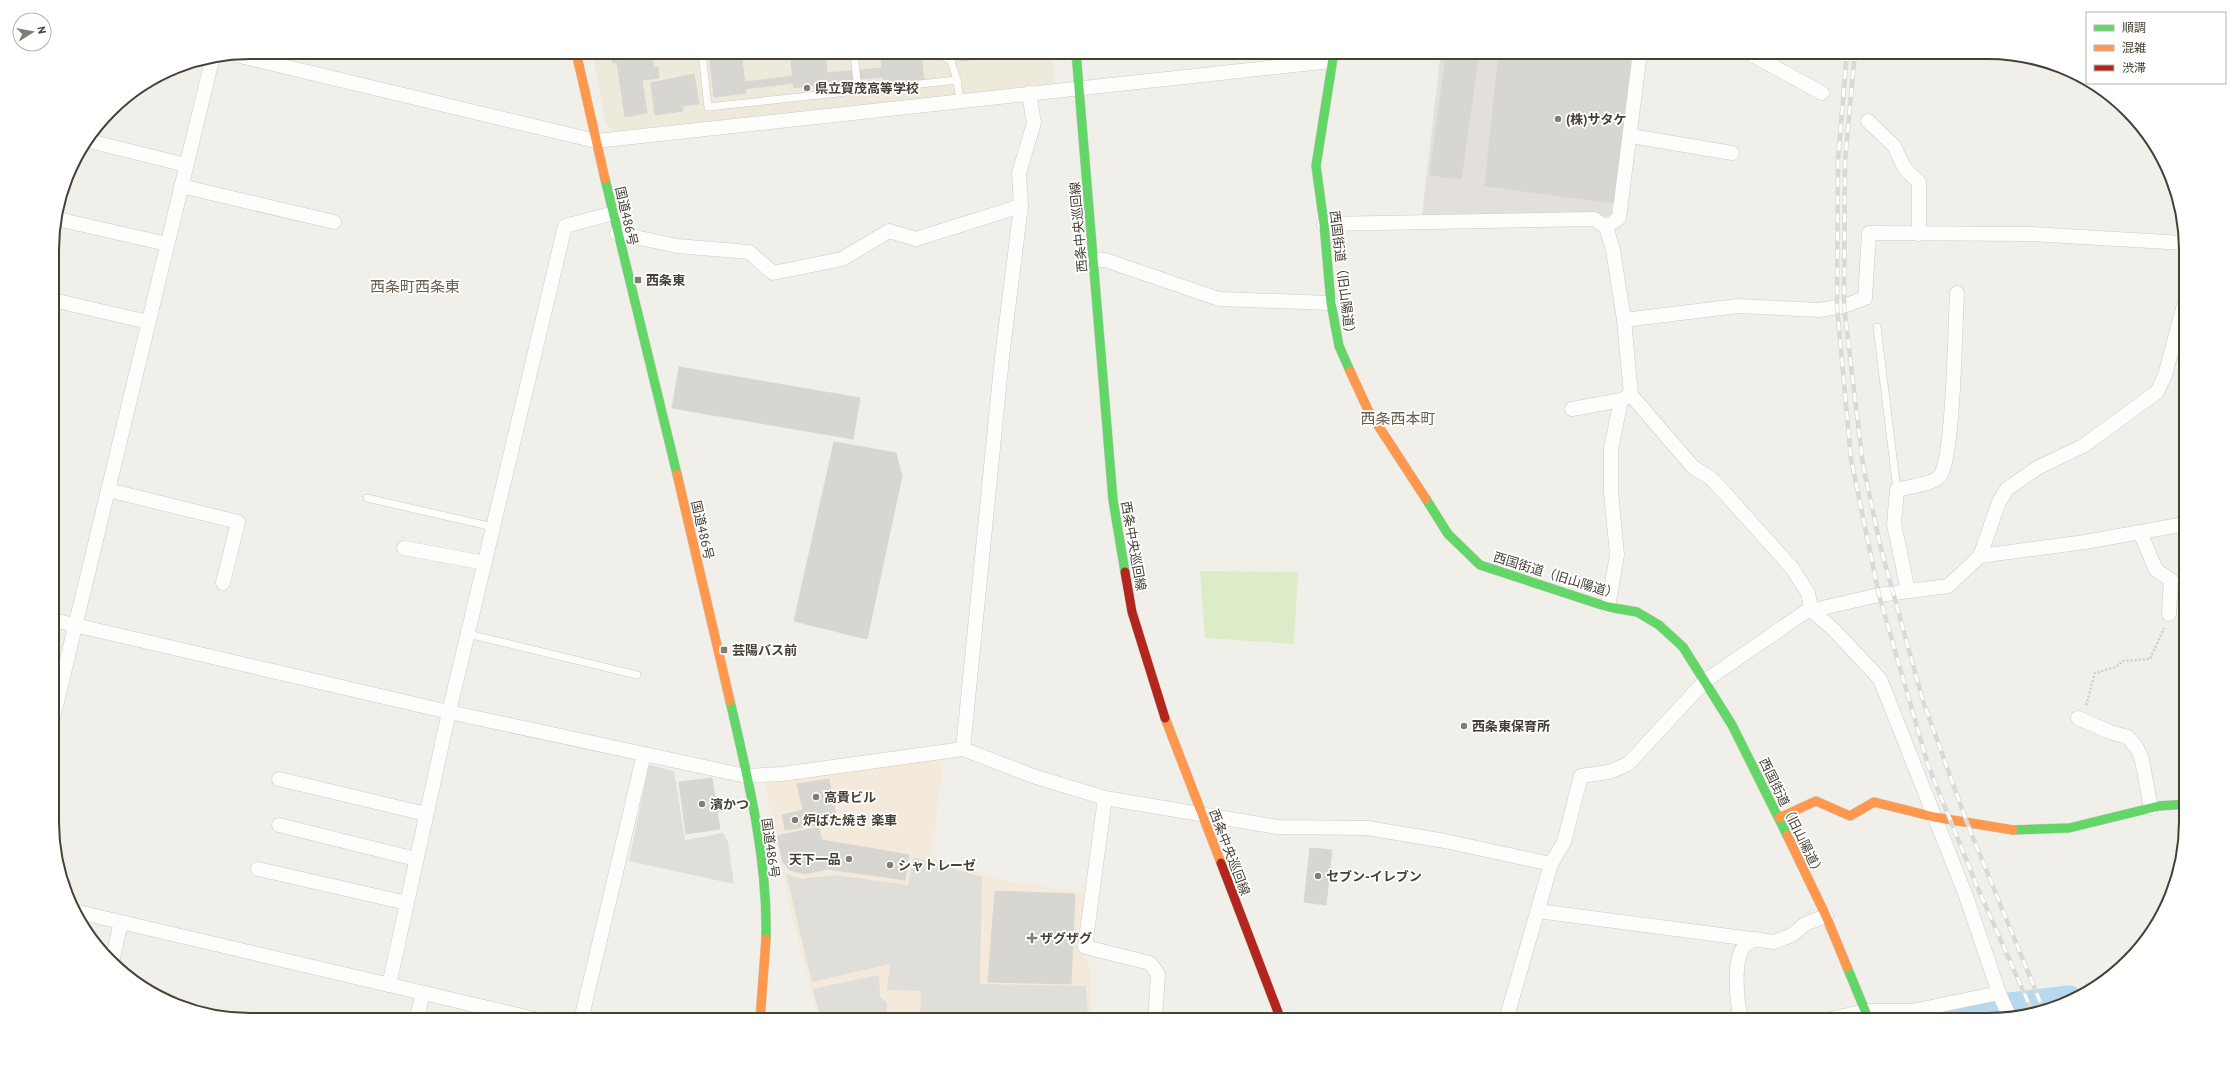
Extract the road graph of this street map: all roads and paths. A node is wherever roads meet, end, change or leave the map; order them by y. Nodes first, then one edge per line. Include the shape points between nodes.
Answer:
1 (253, 59) edge
2 (578, 59) edge
3 (703, 59) edge
4 (855, 59) edge
5 (947, 59) edge
6 (1076, 59) edge
7 (1309, 59) edge
8 (1332, 59) edge
9 (1639, 59) edge
10 (1760, 59) edge
11 (211, 63) edge
12 (957, 80) junction
13 (1078, 89) junction
14 (858, 91) junction
15 (1029, 93) junction
16 (1822, 93) dead end
17 (960, 101) junction
18 (1868, 121) dead end
19 (1631, 136) junction
20 (596, 141) junction
21 (92, 142) edge
22 (1732, 153) dead end
23 (186, 165) junction
24 (181, 186) junction
25 (1021, 206) junction
26 (614, 213) junction
27 (62, 219) edge
28 (334, 222) dead end
29 (1324, 224) junction
30 (1606, 227) junction
31 (617, 233) junction
32 (1919, 234) junction
33 (2179, 243) edge
34 (167, 244) junction
35 (1094, 260) junction
36 (1957, 293) dead end
37 (59, 301) edge
38 (1331, 303) junction
39 (1624, 320) junction
40 (2179, 320) edge
41 (148, 322) junction
42 (1876, 327) dead end
43 (1626, 398) junction
44 (1572, 409) dead end
45 (108, 490) junction
46 (1897, 490) junction
47 (367, 498) dead end
48 (2179, 525) edge
49 (493, 526) junction
50 (2140, 532) junction
51 (404, 548) dead end
52 (1980, 556) junction
53 (484, 563) junction
54 (223, 583) dead end
55 (1908, 591) junction
56 (1608, 607) junction
57 (1812, 611) junction
58 (2169, 614) joint
59 (59, 621) edge
60 (76, 625) junction
61 (468, 634) junction
62 (637, 675) dead end
63 (1705, 681) junction
64 (59, 697) edge
65 (449, 712) junction
66 (2080, 719) joint
67 (963, 749) junction
68 (644, 754) junction
69 (746, 776) junction
70 (279, 779) dead end
71 (1105, 798) junction
72 (2179, 805) edge
73 (2151, 808) junction
74 (1200, 813) junction
75 (426, 814) junction
76 (1934, 817) junction
77 (1780, 818) junction
78 (279, 825) dead end
79 (416, 859) junction
80 (1551, 864) junction
81 (258, 870) dead end
82 (407, 903) junction
83 (1538, 911) junction
84 (82, 913) edge
85 (1826, 916) junction
86 (121, 922) junction
87 (1756, 939) junction
88 (113, 955) edge
89 (389, 985) junction
90 (423, 993) junction
91 (1999, 993) junction
92 (2007, 1012) edge
93 (418, 1013) edge
94 (481, 1013) edge
95 (583, 1013) edge
96 (761, 1013) edge
97 (1155, 1013) edge
98 (1278, 1013) edge
99 (1508, 1013) edge
100 (1740, 1013) edge
101 (1867, 1013) edge
102 (1897, 1013) edge

1 - 20 street
2 - 20 main road, 国道486号
3 - 14 lane via 708,107
4 - 14 lane
5 - 12 lane
6 - 13 main road, 西条中央巡回線
7 - 13 street
8 - 29 main road, 西国街道（旧山陽道） via 1316,166
9 - 19 street
10 - 16 street
11 - 23 street
12 - 14 lane
12 - 17 lane
13 - 15 street
13 - 35 main road, 西条中央巡回線
15 - 17 street
15 - 25 street via 1034,123 1019,173
17 - 20 street
18 - 32 street via 1894,146 1905,169 1919,182
19 - 22 street
19 - 30 street via 1619,218
20 - 26 main road, 国道486号
21 - 23 street
23 - 24 street
24 - 28 street
24 - 34 street
25 - 31 street via 916,239 889,231 842,259 773,273 749,252 677,246
25 - 67 street via 1002,357
26 - 31 main road, 国道486号
26 - 49 street via 565,226
27 - 34 street
29 - 30 street via 1594,219
29 - 38 main road, 西国街道（旧山陽道）
30 - 39 street via 1613,250
31 - 69 main road, 国道486号 via 691,533
32 - 33 street via 2031,234
32 - 39 street via 1869,233 1865,298 1844,306 1819,310 1738,306
34 - 41 street
35 - 38 street via 1105,260 1219,299
35 - 74 main road, 西条中央巡回線 via 1113,500 1132,612 1167,722
36 - 46 street via 1948,448 1940,475 1934,480
37 - 41 street
38 - 56 main road, 西国街道（旧山陽道） via 1339,346 1368,410 1448,534 1480,565
39 - 43 street
40 - 52 street via 2165,375 2157,392 2083,446 2037,468 2007,489 1999,502
41 - 45 street
42 - 46 lane
43 - 44 street
43 - 56 street via 1611,449 1611,492 1617,555
43 - 57 street via 1693,467 1712,479 1792,568 1808,593
45 - 54 street via 238,522
45 - 60 street
46 - 55 street via 1894,524
47 - 49 lane
48 - 50 street
49 - 53 street
50 - 52 street
50 - 58 street via 2156,570 2171,580
51 - 53 street
52 - 55 street via 1948,586
53 - 61 street
55 - 57 street
56 - 63 main road, 西国街道（旧山陽道） via 1636,612 1659,625 1683,647
57 - 63 street via 1805,612
57 - 76 street via 1832,628 1880,679
58 - 66 path via 2150,659 2123,661 2116,667 2095,673
59 - 60 street
60 - 64 street
60 - 65 street
61 - 62 lane
61 - 65 street
63 - 77 main road, 西国街道（旧山陽道） via 1732,725
63 - 80 street via 1628,764 1608,772 1581,776 1564,842
65 - 68 street
65 - 75 street
66 - 73 street via 2128,737 2137,748 2142,760
67 - 69 street via 782,774
67 - 71 street via 1033,776
68 - 69 street
68 - 95 street
69 - 96 main road, 国道486号 via 761,850 767,924
70 - 75 street
71 - 74 street
71 - 97 street via 1085,947 1150,963 1158,974
72 - 73 main road
73 - 76 main road via 2070,828 2009,830
74 - 80 street via 1277,827 1366,828 1445,841
74 - 98 main road, 西条中央巡回線
75 - 79 street
76 - 77 main road via 1874,802 1850,816 1816,801
76 - 91 street via 1966,896
77 - 85 main road, 西国街道（旧山陽道）
78 - 79 street
79 - 82 street
80 - 83 street
81 - 82 street
82 - 89 street
83 - 87 street
83 - 99 street
84 - 86 street
85 - 87 street via 1805,924 1792,935 1774,942
85 - 101 main road, 西国街道（旧山陽道）
86 - 88 street
86 - 89 street
87 - 100 street via 1746,943 1738,962 1737,997
89 - 90 street
90 - 93 street
90 - 94 street
91 - 92 street
91 - 102 street

